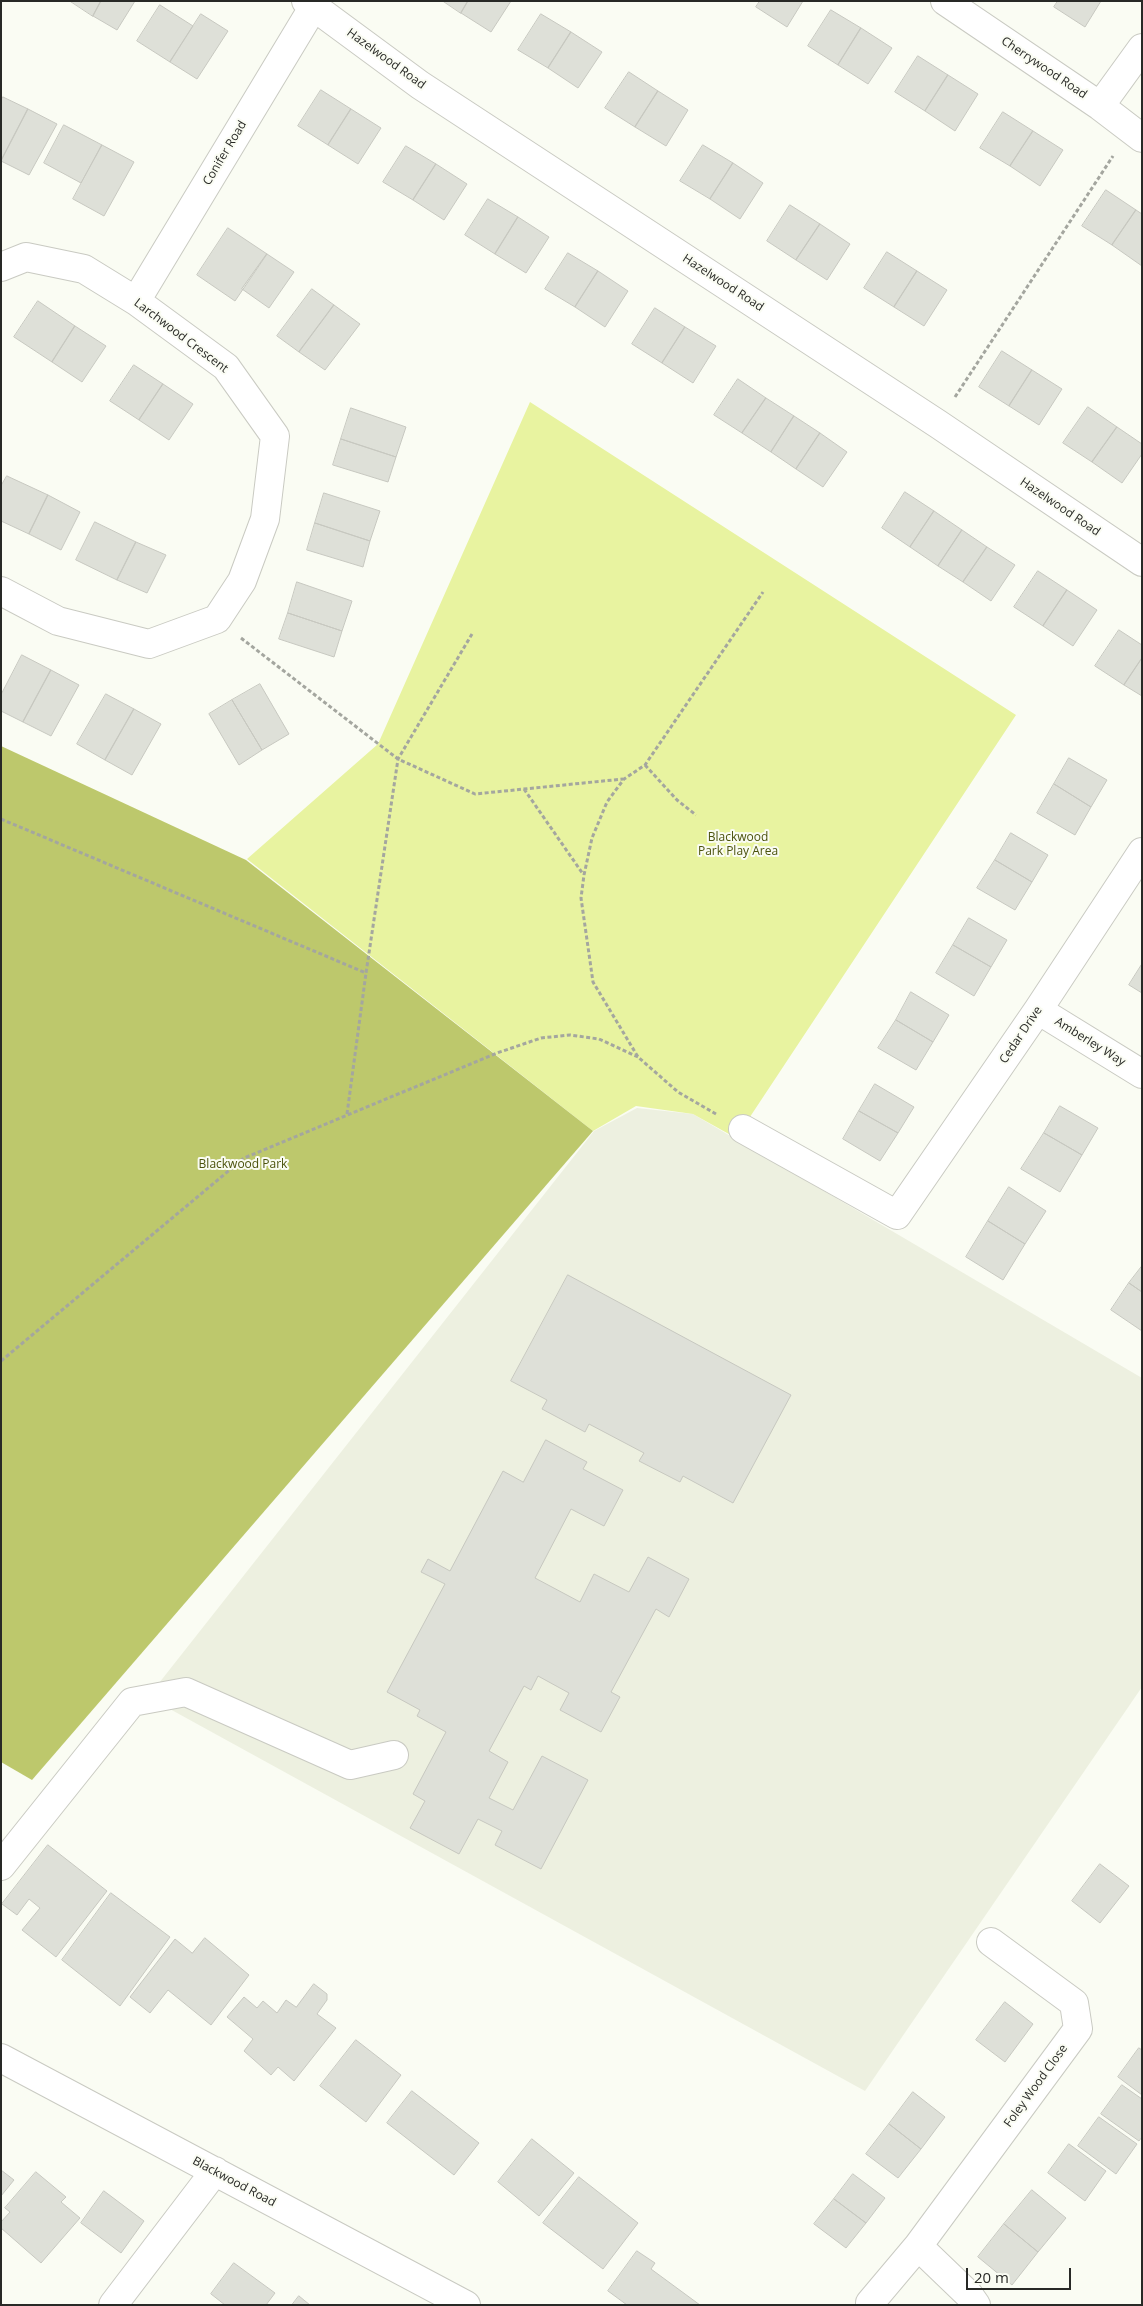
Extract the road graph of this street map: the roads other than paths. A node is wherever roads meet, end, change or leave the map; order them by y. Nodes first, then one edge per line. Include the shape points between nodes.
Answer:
1 (945, 1) edge
2 (310, 4) edge
3 (1142, 48) edge
4 (1100, 106) junction
5 (1136, 134) edge
6 (1, 266) edge
7 (136, 301) junction
8 (1142, 562) edge
9 (1, 591) edge
10 (1142, 852) edge
11 (1038, 1010) junction
12 (1142, 1074) edge
13 (743, 1129) road end
14 (394, 1756) dead end
15 (1, 1866) edge
16 (991, 1942) dead end
17 (1, 2058) edge
18 (215, 2172) junction
19 (918, 2246) junction
20 (870, 2303) dead end
21 (113, 2305) edge
22 (466, 2305) edge
23 (976, 2305) edge

1 - 4 street, Cherrywood Road
2 - 7 street, Conifer Road
2 - 8 street, Hazelwood Road via 420,85 938,424
3 - 4 street
4 - 5 street, Cherrywood Road
6 - 7 street, Larchwood Crescent via 26,257 84,269
7 - 9 street, Larchwood Crescent via 226,367 275,436 265,519 242,581 216,619 149,644 58,621
10 - 11 street, Cedar Drive
11 - 12 street, Amberley Way
11 - 13 street, Cedar Drive via 897,1215
14 - 15 street via 350,1764 186,1692 132,1702
16 - 19 street, Foley Wood Close via 1074,2003 1078,2029
17 - 18 street, Blackwood Road
18 - 21 street
18 - 22 street, Blackwood Road
19 - 20 street, Foley Wood Close
19 - 23 street

